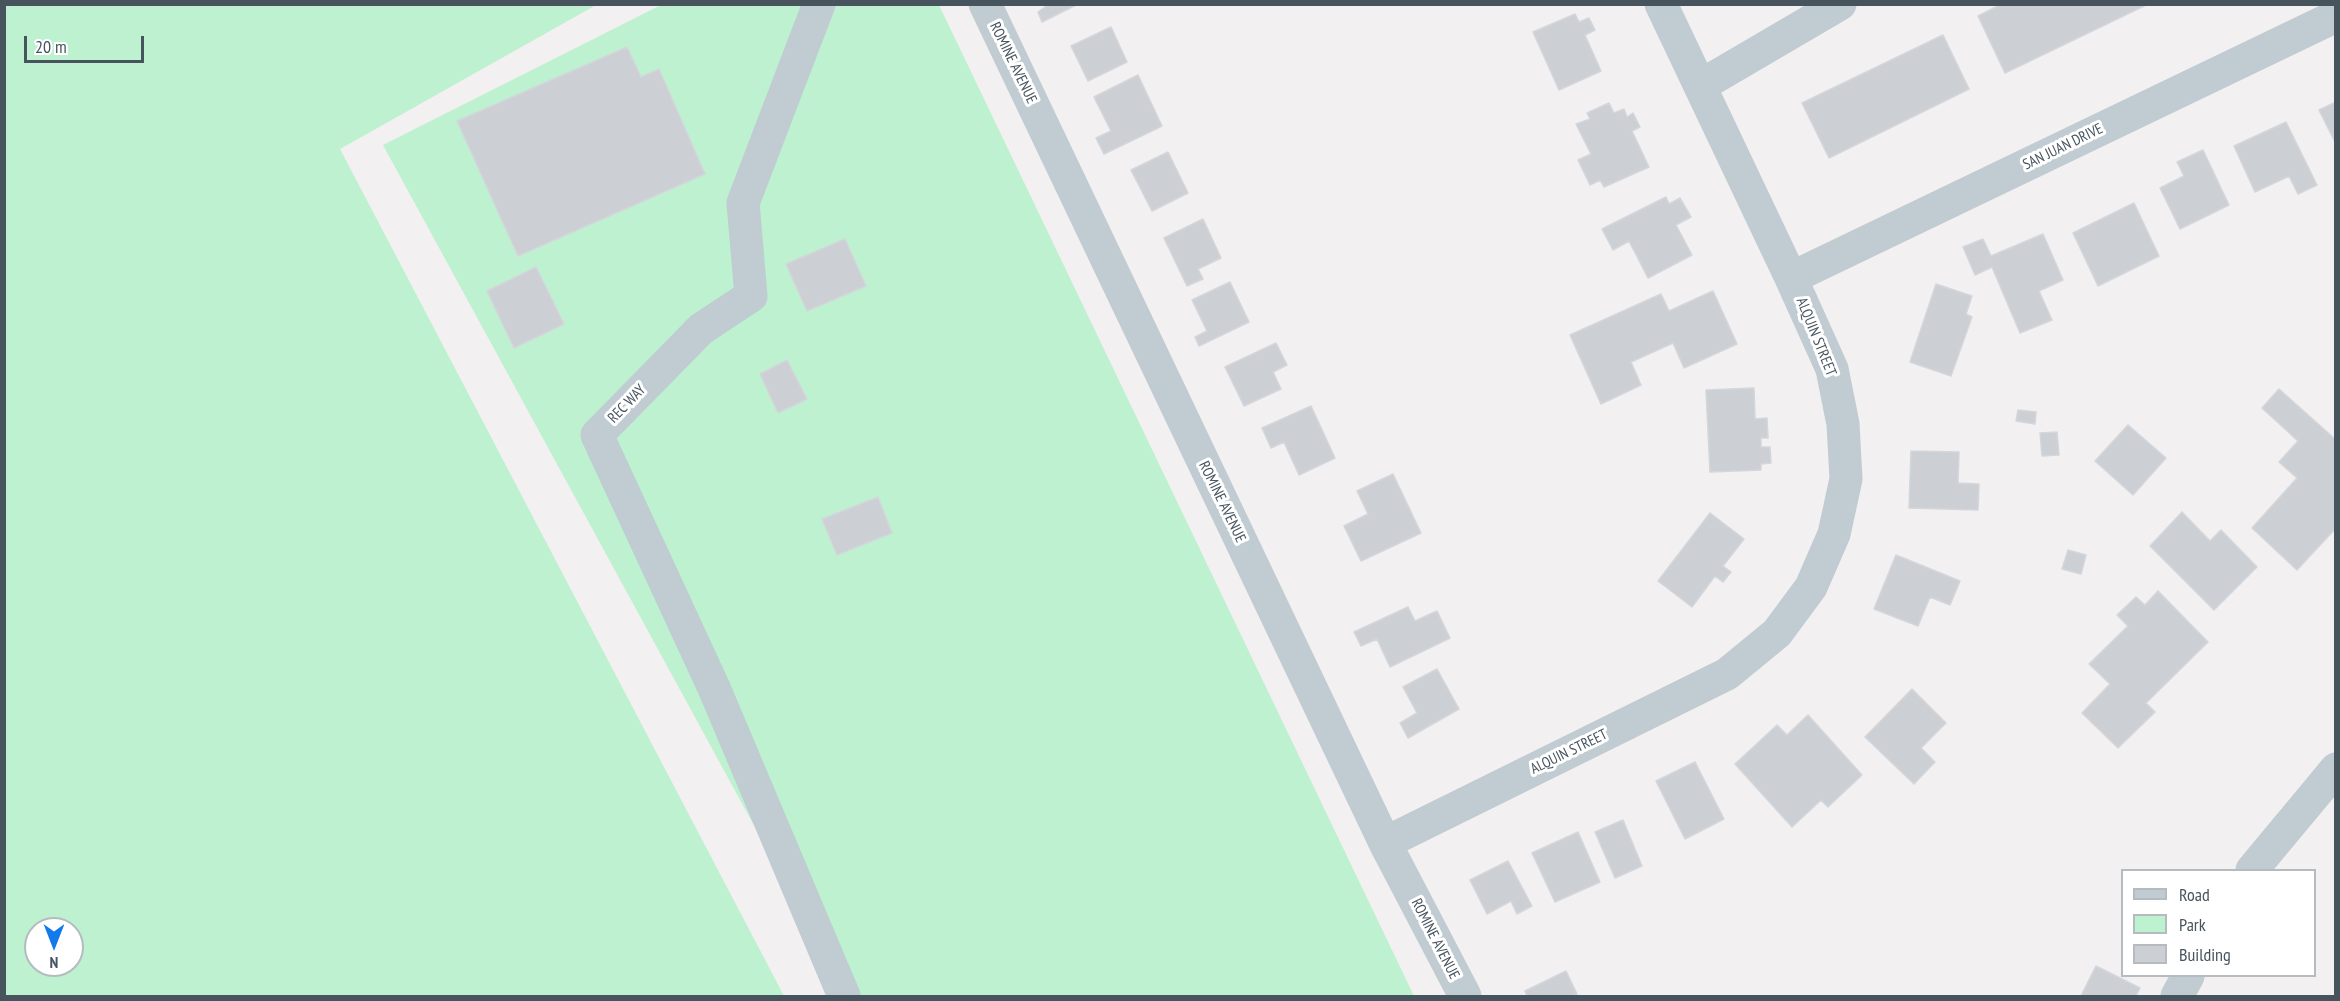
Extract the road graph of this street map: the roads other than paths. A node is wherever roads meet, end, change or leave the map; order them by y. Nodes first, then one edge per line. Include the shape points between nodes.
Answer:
1 (819, 4) edge
2 (985, 4) edge
3 (1661, 4) edge
4 (1840, 4) edge
5 (2336, 16) edge
6 (1700, 86) junction
7 (1791, 278) junction
8 (2336, 769) edge
9 (1385, 843) junction
10 (2253, 869) edge
11 (2186, 977) edge
12 (844, 996) edge
13 (1465, 996) edge
14 (2177, 996) edge

1 - 12 street, REC WAY via 743,203 752,296 701,329 597,435 714,688
2 - 9 street, ROMINE AVENUE
3 - 6 street, ALQUIN STREET
4 - 6 street
5 - 7 street, SAN JUAN DRIVE
6 - 7 street, ALQUIN STREET
7 - 9 street, ALQUIN STREET via 1832,369 1843,424 1846,479 1834,534 1811,587 1777,633 1727,674
8 - 10 street
9 - 13 street, ROMINE AVENUE
11 - 14 street

